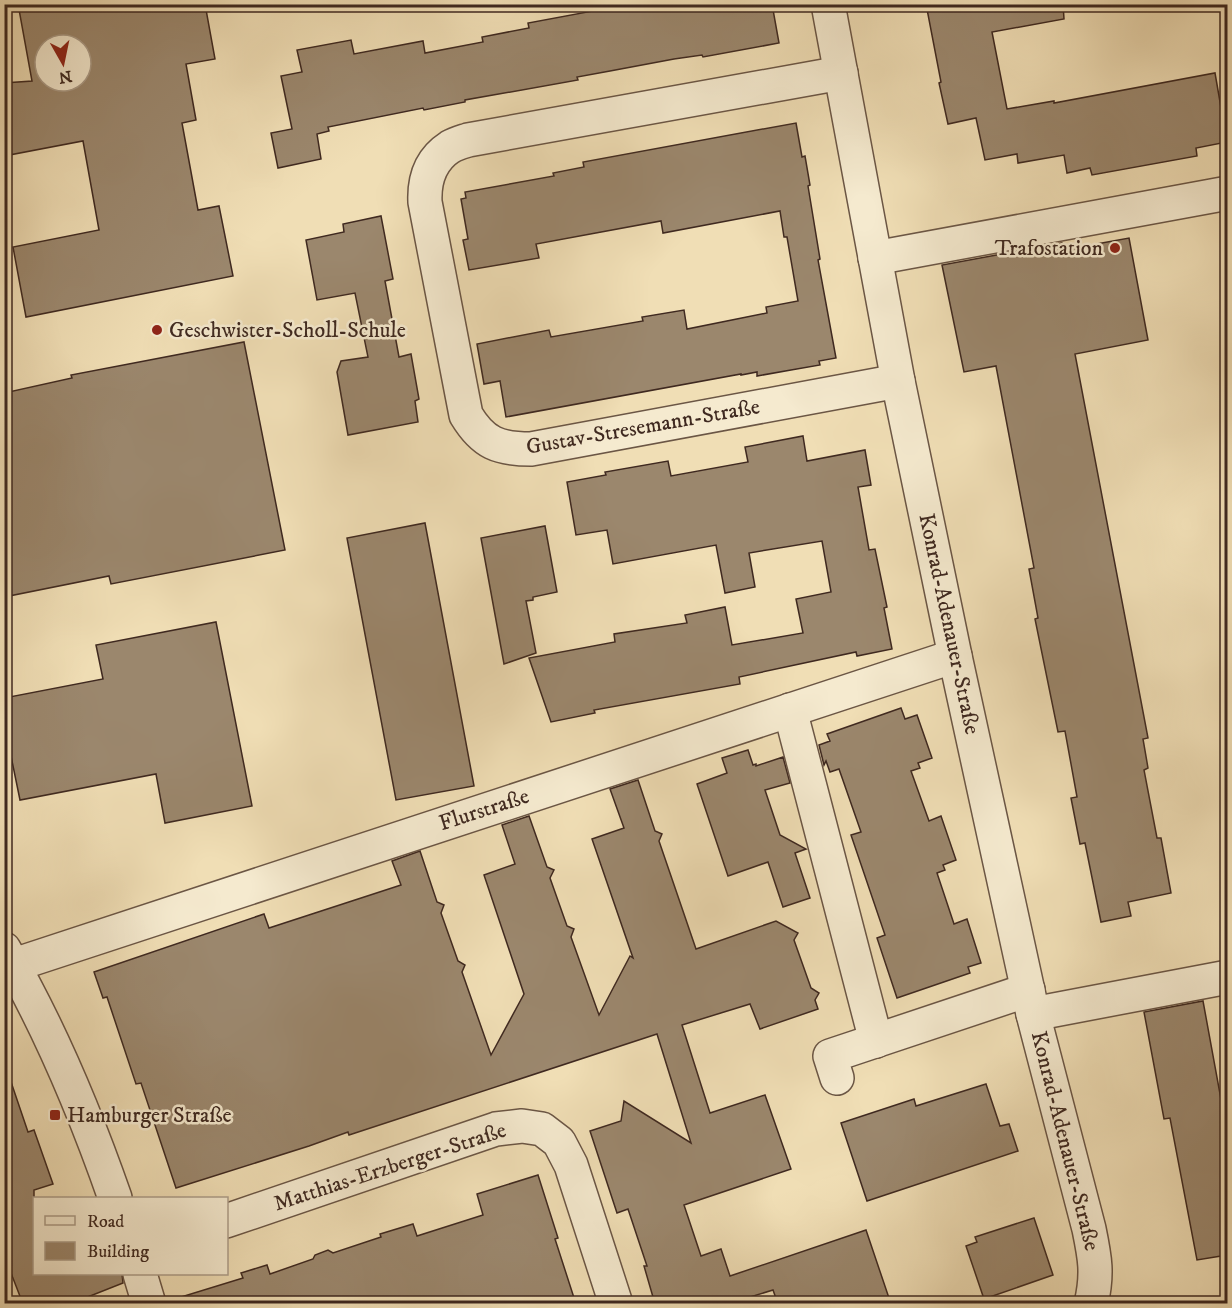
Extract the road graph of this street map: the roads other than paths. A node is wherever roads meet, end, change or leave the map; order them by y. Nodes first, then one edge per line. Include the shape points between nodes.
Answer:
1 (828, 4) edge
2 (841, 73) junction
3 (1227, 193) edge
4 (875, 258) junction
5 (898, 381) junction
6 (955, 656) junction
7 (790, 710) junction
8 (11, 968) edge
9 (1227, 977) edge
10 (1031, 1002) junction
11 (876, 1041) junction
12 (837, 1078) dead end
13 (115, 1197) edge
14 (228, 1220) edge
15 (140, 1275) edge
16 (149, 1304) edge
17 (616, 1304) edge
18 (1091, 1304) edge

1 - 2 street, Konrad-Adenauer-Straße
2 - 4 street, Konrad-Adenauer-Straße
2 - 5 street, Gustav-Stresemann-Straße via 468,140 451,146 434,162 426,182 425,202 466,415 474,428 495,444 531,449
3 - 4 street
4 - 5 street, Konrad-Adenauer-Straße
5 - 6 street, Konrad-Adenauer-Straße
6 - 7 street, Flurstraße
6 - 10 street, Konrad-Adenauer-Straße
7 - 8 street, Flurstraße
7 - 11 street
8 - 13 street via 48,1030
9 - 10 street, Konrad-Adenauer-Straße
10 - 11 street, Konrad-Adenauer-Straße
10 - 18 street, Konrad-Adenauer-Straße via 1089,1229 1096,1285
11 - 12 street, Konrad-Adenauer-Straße via 830,1056
14 - 17 street, Matthias-Erzberger-Straße via 496,1129 522,1125 542,1129 559,1142 571,1165
15 - 16 street

